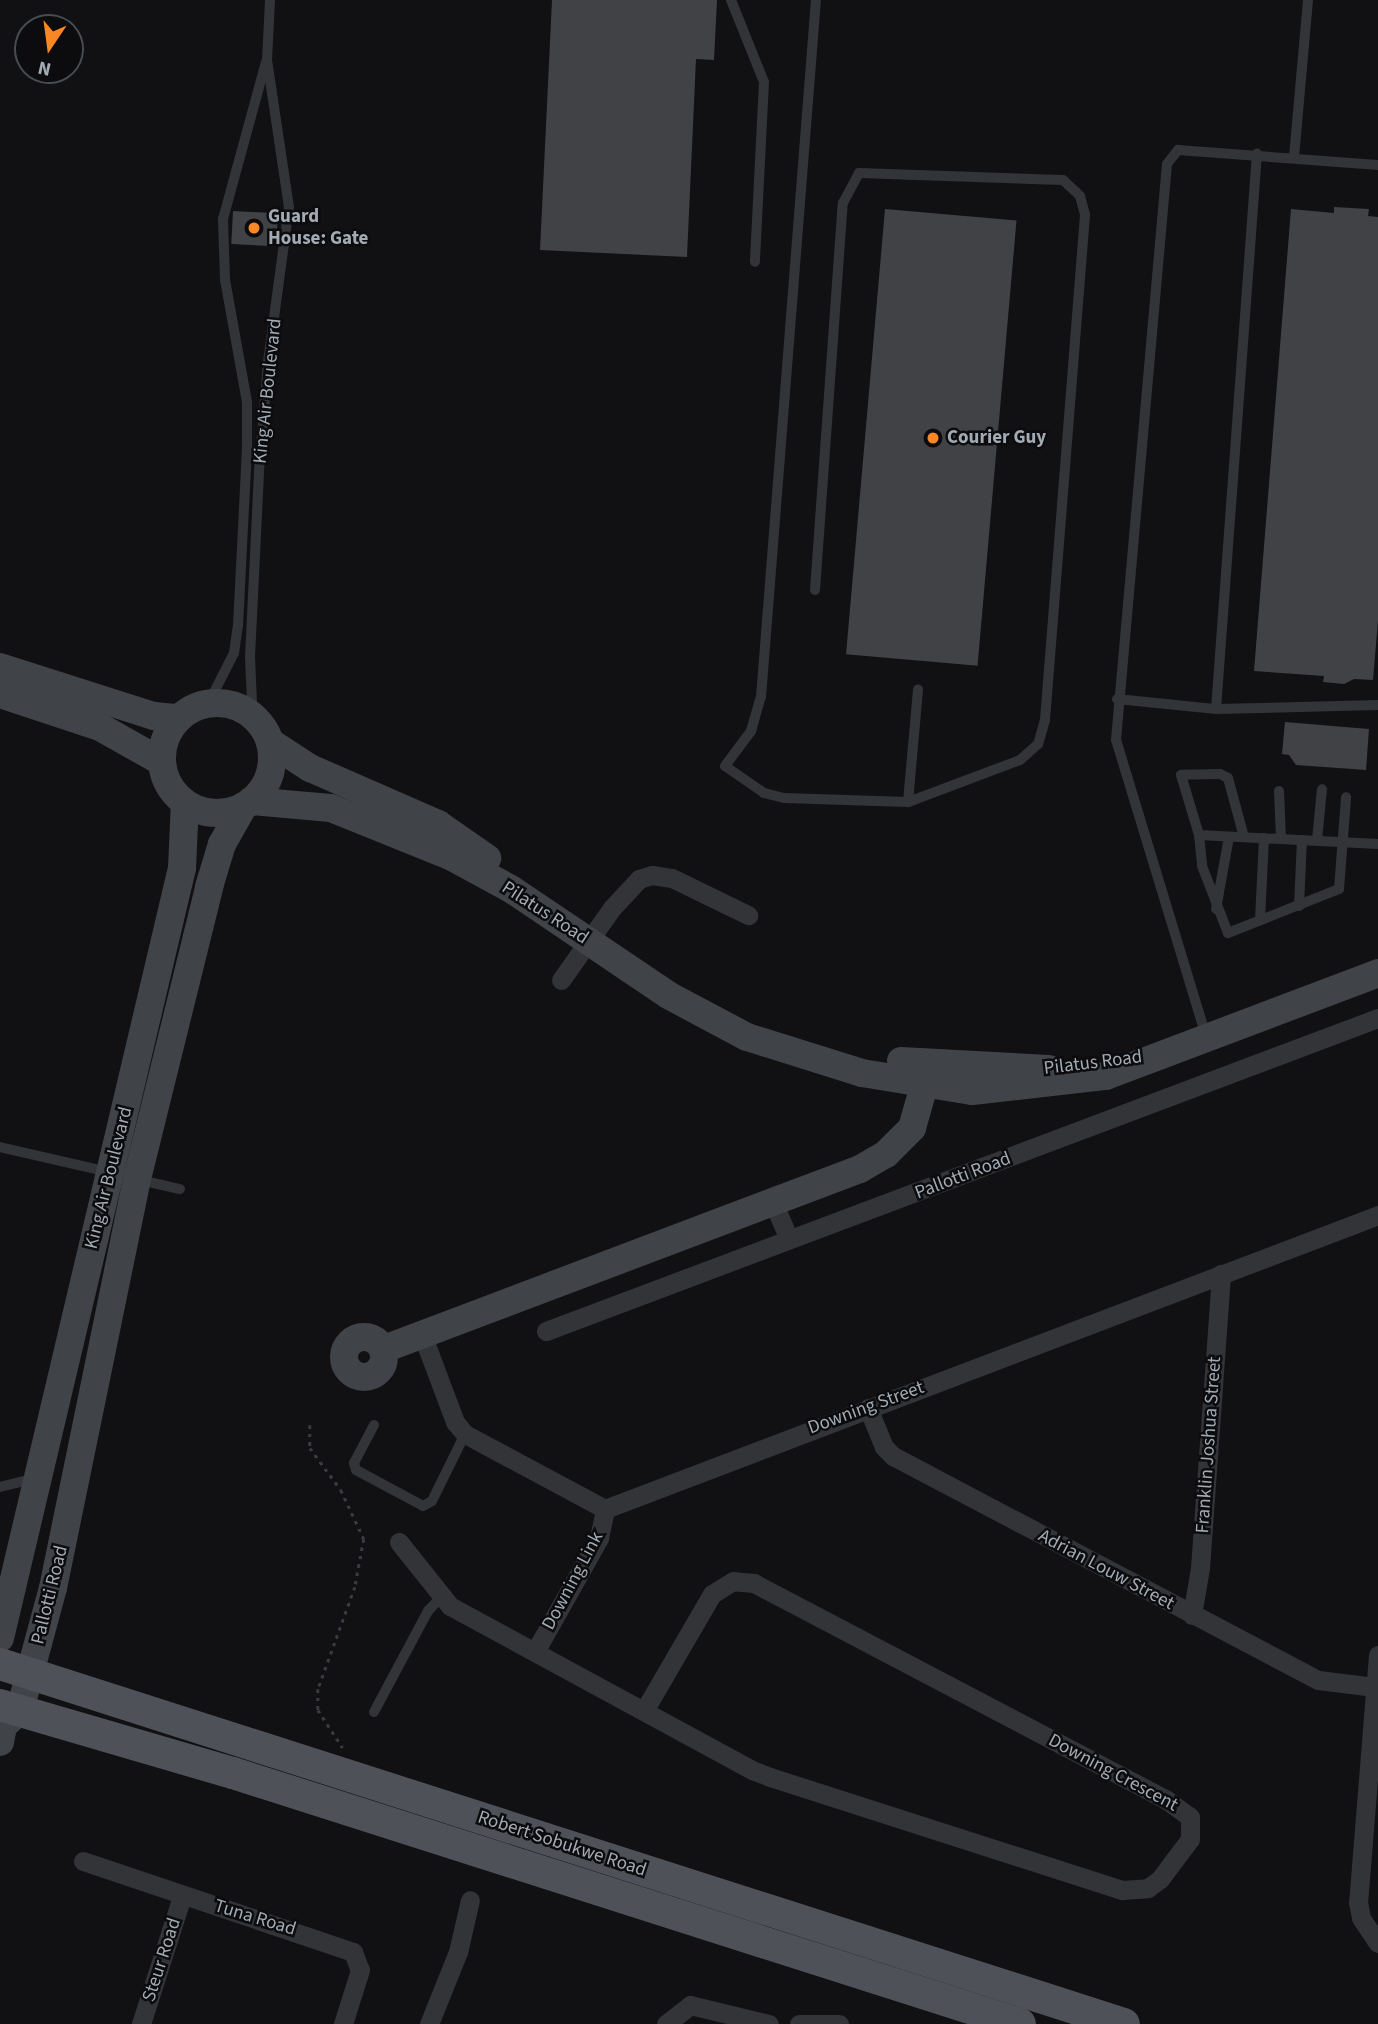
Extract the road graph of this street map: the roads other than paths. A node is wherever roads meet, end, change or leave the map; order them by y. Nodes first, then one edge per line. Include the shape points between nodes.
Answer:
1 (270, 0) edge
2 (731, 0) edge
3 (816, 0) edge
4 (1308, 0) edge
5 (267, 60) junction
6 (1257, 154) junction
7 (1294, 157) junction
8 (1378, 165) edge
9 (755, 262) dead end
10 (815, 590) dead end
11 (0, 667) edge
12 (918, 689) dead end
13 (0, 694) edge
14 (1117, 699) junction
15 (208, 704) junction
16 (1378, 705) edge
17 (1216, 709) junction
18 (178, 718) junction
19 (265, 733) junction
20 (162, 762) junction
21 (1322, 789) dead end
22 (1279, 791) dead end
23 (1346, 797) dead end
24 (908, 802) junction
25 (186, 803) junction
26 (247, 804) junction
27 (1199, 835) junction
28 (1229, 837) junction
29 (1244, 837) junction
30 (1264, 838) junction
31 (1281, 838) junction
32 (1302, 839) junction
33 (1317, 840) junction
34 (1343, 842) junction
35 (1378, 844) edge
36 (1299, 906) junction
37 (1216, 909) junction
38 (748, 915) dead end
39 (1260, 920) junction
40 (593, 935) junction
41 (1378, 973) edge
42 (561, 980) dead end
43 (1378, 1018) edge
44 (1206, 1037) junction
45 (927, 1074) junction
46 (0, 1147) edge
47 (124, 1176) junction
48 (180, 1189) dead end
49 (773, 1202) junction
50 (1378, 1214) edge
51 (789, 1239) junction
52 (1221, 1274) junction
53 (546, 1331) dead end
54 (422, 1334) junction
55 (384, 1349) dead end
56 (868, 1408) junction
57 (374, 1425) dead end
58 (465, 1434) junction
59 (37, 1478) junction
60 (0, 1487) edge
61 (605, 1509) junction
62 (70, 1515) joint
63 (399, 1542) dead end
64 (20, 1552) joint
65 (440, 1598) junction
66 (1192, 1615) junction
67 (0, 1638) edge
68 (536, 1650) junction
69 (1378, 1655) edge
70 (15, 1669) edge
71 (1375, 1688) junction
72 (644, 1711) junction
73 (374, 1712) dead end
74 (5, 1721) edge
75 (83, 1861) dead end
76 (182, 1896) junction
77 (470, 1900) dead end
78 (1378, 1943) edge
79 (757, 2023) edge
80 (141, 2024) edge
81 (343, 2024) edge
82 (429, 2024) edge
83 (666, 2024) edge
84 (799, 2024) edge
85 (839, 2024) edge
86 (1020, 2024) edge
87 (1124, 2024) edge

1 - 5 lane, King Air Boulevard
2 - 9 lane via 764,82
3 - 24 lane via 761,696 751,731 725,766 756,789 784,798
4 - 7 lane
5 - 15 lane, King Air Boulevard via 222,219 225,280 247,402 247,447 234,653
5 - 19 lane, King Air Boulevard via 289,207 268,362 250,657 252,703
6 - 7 lane
6 - 14 lane via 1178,150 1167,164
6 - 17 lane
7 - 8 lane
10 - 24 lane via 844,203 859,173 1063,180 1080,195 1085,215 1044,731 1038,744 1020,760
11 - 18 street via 154,716
12 - 24 lane
13 - 20 street via 100,727
14 - 17 lane
14 - 44 lane via 1120,762 1179,938
15 - 18 street
15 - 19 street via 244,710
16 - 17 lane
18 - 20 street via 163,746
19 - 26 street via 271,769
19 - 40 street, Pilatus Road via 310,768 438,824
20 - 25 street via 169,785
21 - 33 lane
22 - 31 lane
23 - 34 lane
25 - 26 street via 207,812
25 - 47 street, King Air Boulevard via 182,868
26 - 40 street, Pilatus Road via 331,808 410,837
26 - 47 street, King Air Boulevard via 213,871
27 - 28 lane
27 - 29 lane via 1180,779 1185,773 1228,778
27 - 37 lane via 1202,866
28 - 29 lane
28 - 37 lane
29 - 30 lane
30 - 31 lane
30 - 39 lane
31 - 32 lane
32 - 33 lane
32 - 36 lane
33 - 34 lane
34 - 35 lane
34 - 36 lane via 1339,889
36 - 39 lane
37 - 39 lane via 1228,933
38 - 40 street via 672,878 652,875 631,885
40 - 42 street
40 - 45 street, Pilatus Road via 718,1008 847,1054
41 - 44 street
43 - 51 street, Pallotti Road
44 - 45 street, Pilatus Road via 1152,1055 1035,1070
45 - 49 street via 912,1128 886,1154 860,1169
46 - 47 lane
47 - 48 lane
47 - 59 street, King Air Boulevard
47 - 62 street, King Air Boulevard
49 - 51 street
49 - 54 street
50 - 52 street, Downing Street
51 - 53 street, Pallotti Road
52 - 56 street, Downing Street
52 - 66 street, Franklin Joshua Street via 1200,1567
54 - 55 street
54 - 58 street via 456,1422
56 - 61 street, Downing Street
56 - 66 street, Adrian Louw Street via 893,1457
57 - 58 lane via 354,1463 356,1470 423,1506 432,1501
58 - 61 street
59 - 60 lane
59 - 64 street, King Air Boulevard
61 - 68 street, Downing Link via 599,1538
62 - 70 street, Pallotti Road
63 - 65 street
64 - 67 street, Pallotti Road
65 - 68 street, Downing Crescent
65 - 73 lane via 428,1611
66 - 71 street, Adrian Louw Street via 1318,1680
68 - 72 street, Downing Crescent
69 - 71 street
70 - 74 street, Pallotti Road
70 - 87 main road, Robert Sobukwe Road
71 - 78 street via 1358,1902 1361,1918
72 - 72 street, Downing Crescent via 712,1594 733,1581 754,1583 1167,1800 1190,1817 1190,1839 1160,1879 1148,1888 1122,1890 770,1777
74 - 86 main road, Robert Sobukwe Road via 309,1797
75 - 76 street, Tuna Road
76 - 80 street, Steur Road
76 - 81 street, Tuna Road via 353,1952 359,1970
77 - 82 street via 458,1952
79 - 83 street via 690,2005
84 - 85 street

